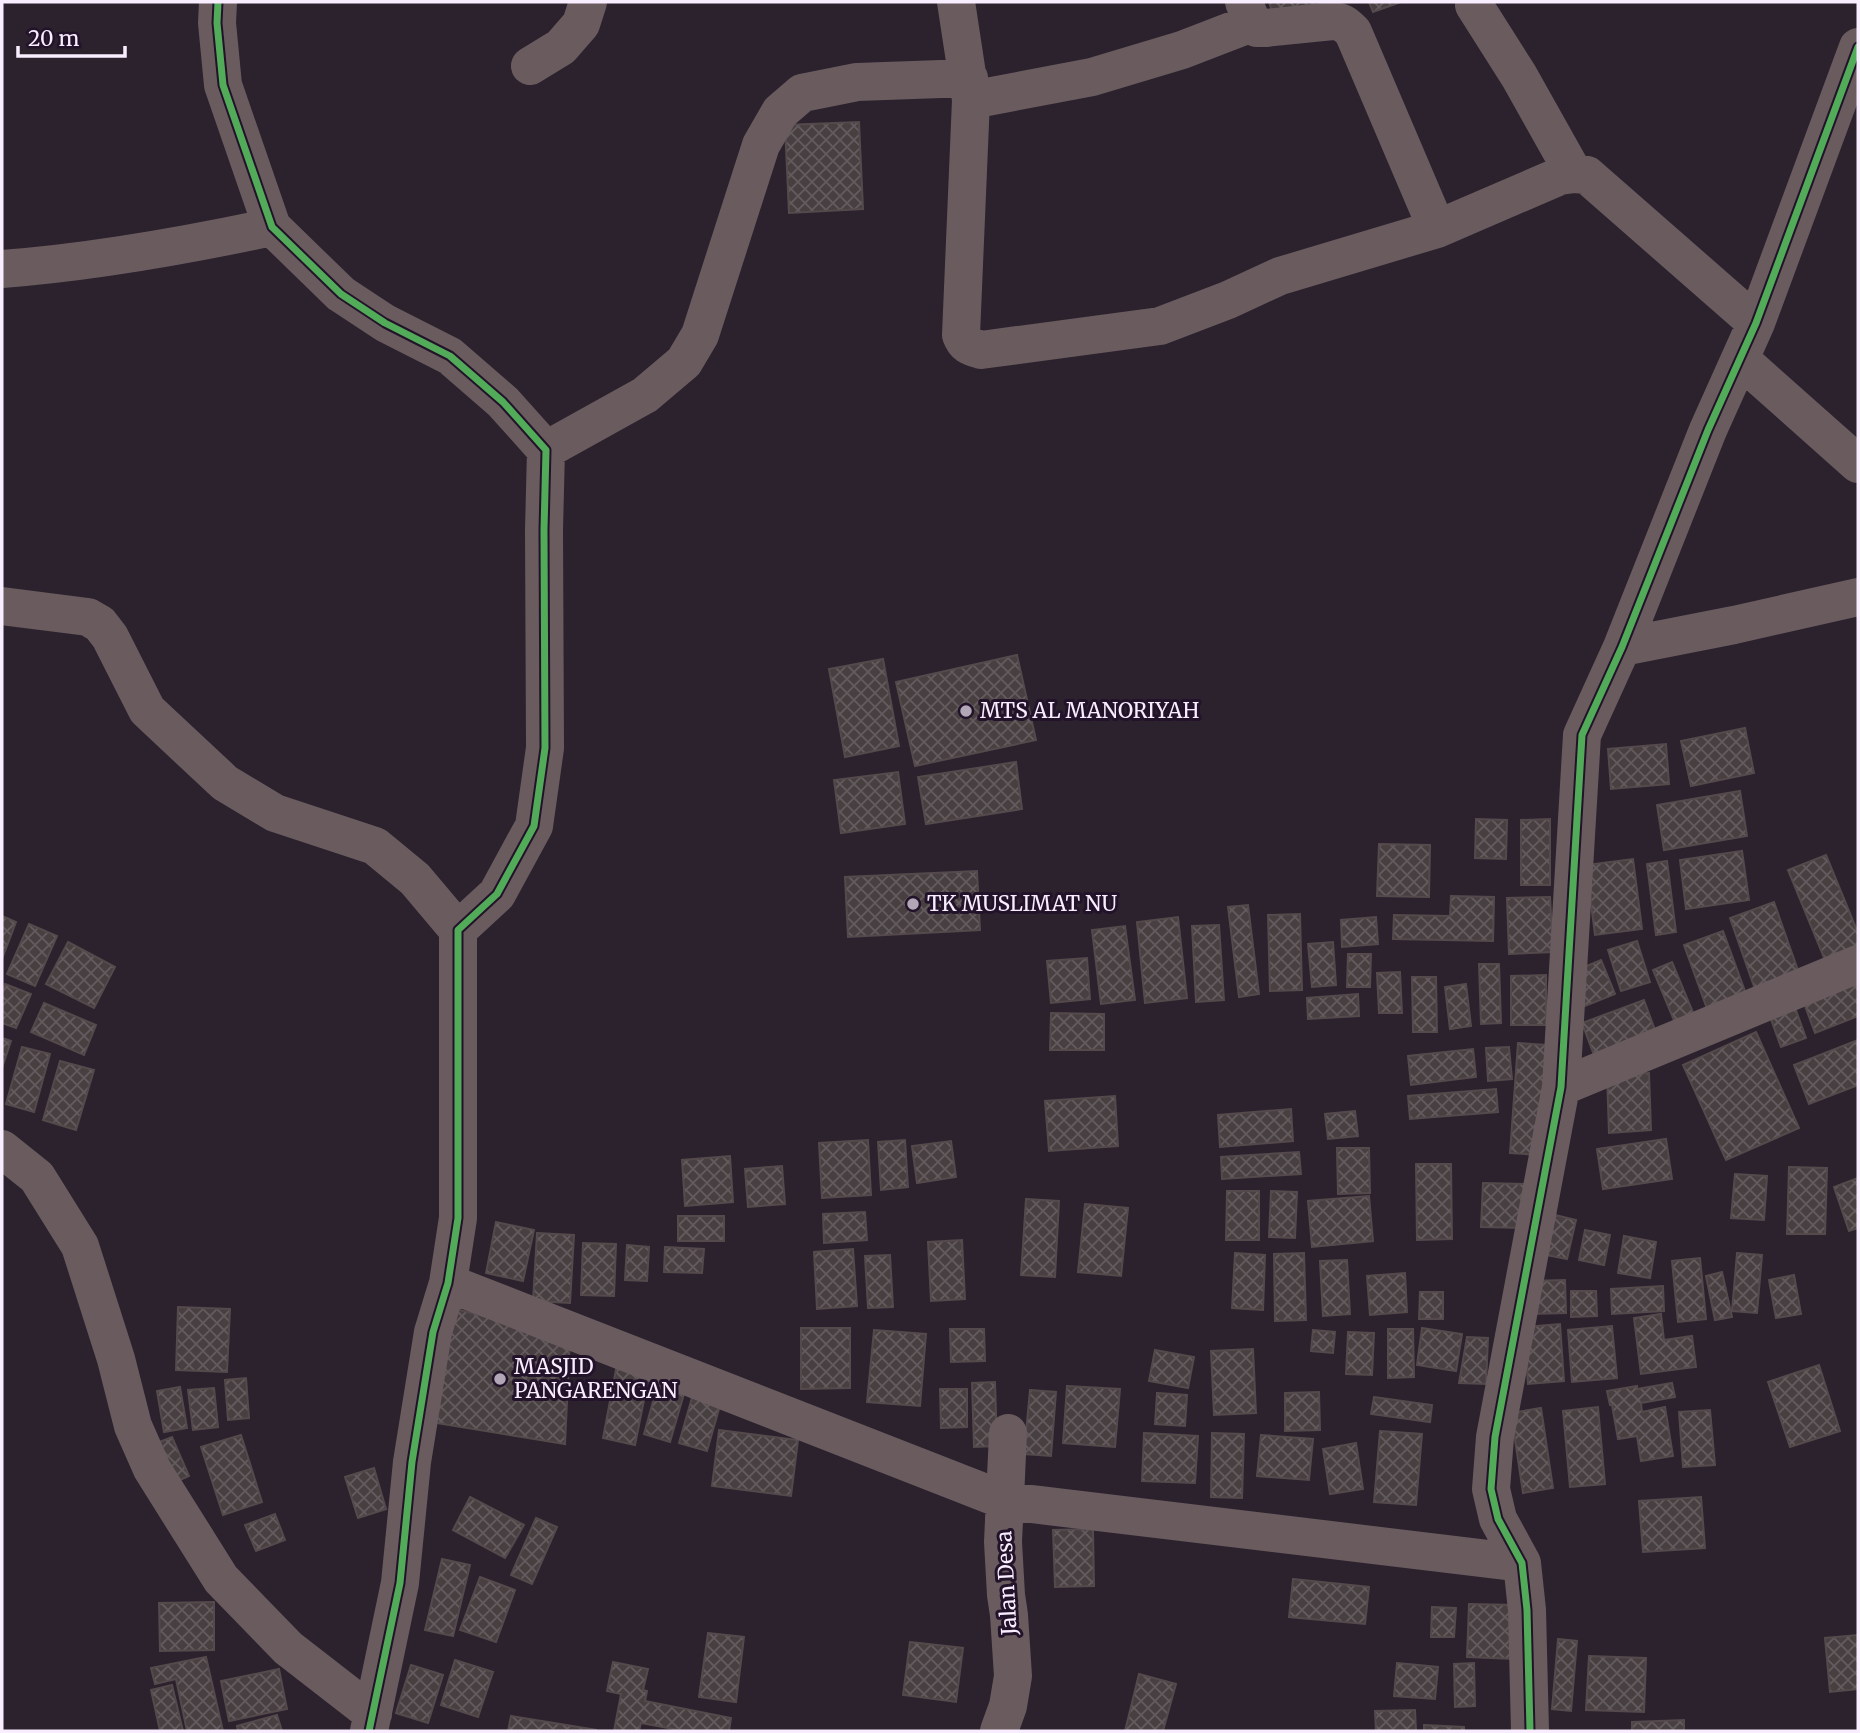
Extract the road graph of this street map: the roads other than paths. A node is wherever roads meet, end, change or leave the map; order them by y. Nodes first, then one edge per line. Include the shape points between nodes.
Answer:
1 (218, 2) edge
2 (588, 2) edge
3 (956, 2) edge
4 (1474, 5) dead end
5 (1248, 13) edge
6 (1858, 47) edge
7 (530, 66) dead end
8 (970, 89) junction
9 (1574, 174) junction
10 (272, 227) junction
11 (1437, 229) junction
12 (2, 269) edge
13 (1756, 323) junction
14 (1740, 359) junction
15 (546, 450) junction
16 (1858, 464) edge
17 (1858, 597) edge
18 (2, 606) edge
19 (1622, 647) junction
20 (458, 930) junction
21 (1858, 964) edge
22 (1561, 1087) junction
23 (2, 1149) edge
24 (448, 1283) junction
25 (1008, 1433) dead end
26 (1006, 1501) junction
27 (1522, 1563) junction
28 (371, 1723) edge
29 (999, 1731) edge
30 (1530, 1731) edge

1 - 10 street via 223,85
2 - 7 street via 581,24 561,47
3 - 8 street
4 - 9 street
5 - 8 street via 1182,50 1092,77
5 - 11 street via 1257,28 1333,21 1346,24
6 - 13 street
8 - 11 street via 961,335 968,346 981,350 1160,326 1280,276
8 - 15 street via 857,82 802,93 794,99 780,112 761,145 700,335 684,362 645,395
9 - 11 street
9 - 13 street via 1587,175
10 - 12 street via 163,249
10 - 15 street via 341,294 450,356 503,402
13 - 14 street
14 - 16 street
14 - 19 street via 1707,430
15 - 20 street via 545,748 534,826 497,894
17 - 19 street
18 - 20 street via 88,617 100,624 147,710 225,783 275,813 375,846 415,879
19 - 22 street via 1582,735
20 - 24 street via 458,1218
21 - 22 street
22 - 27 street via 1495,1437 1491,1489 1498,1519
23 - 28 street via 37,1177 80,1246 133,1426 152,1469 221,1579
24 - 26 street
24 - 28 street via 433,1332 412,1462 400,1583
25 - 26 street, Jalan Desa
26 - 27 street
26 - 29 street, Jalan Desa via 1003,1563 1013,1676
27 - 30 street

